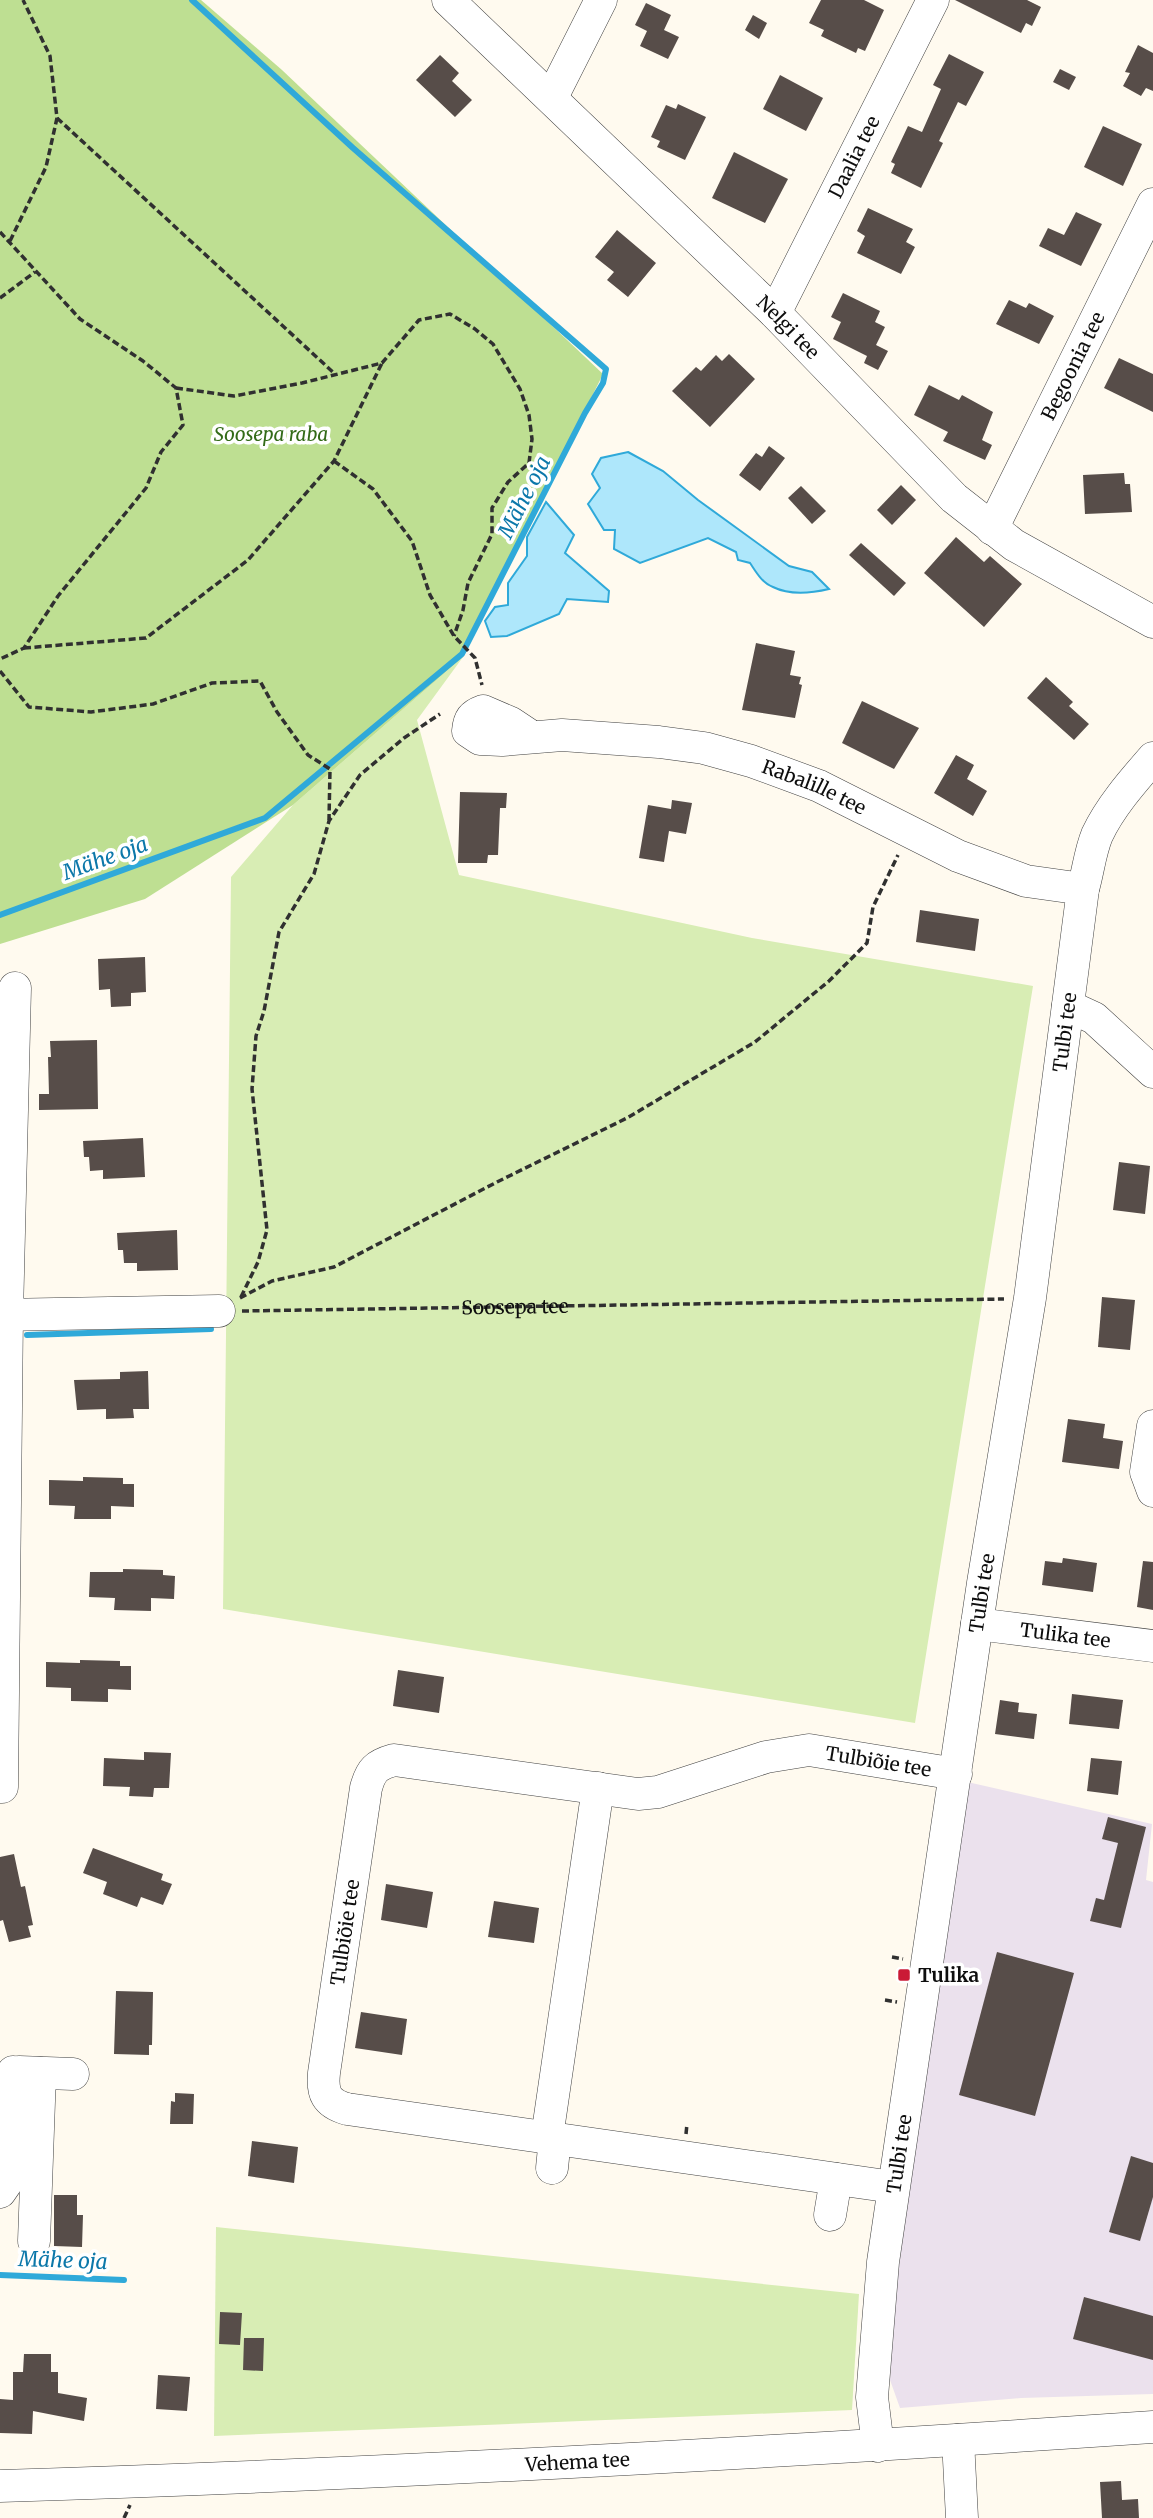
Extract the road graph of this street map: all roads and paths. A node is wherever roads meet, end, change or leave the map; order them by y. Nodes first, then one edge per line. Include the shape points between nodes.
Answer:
1 (23, 0) edge
2 (448, 0) edge
3 (601, 0) edge
4 (933, 0) edge
5 (552, 97) junction
6 (57, 118) junction
7 (1153, 204) edge
8 (0, 232) edge
9 (10, 241) junction
10 (35, 272) junction
11 (0, 298) edge
12 (775, 313) junction
13 (382, 363) junction
14 (335, 374) junction
15 (176, 388) junction
16 (334, 461) junction
17 (992, 529) junction
18 (1153, 622) edge
19 (454, 636) junction
20 (24, 649) junction
21 (0, 659) edge
22 (0, 671) edge
23 (485, 694) dead end
24 (440, 715) dead end
25 (532, 737) dead end
26 (1153, 758) edge
27 (328, 821) junction
28 (909, 830) junction
29 (1083, 889) junction
30 (15, 988) dead end
31 (1068, 1006) junction
32 (1153, 1072) edge
33 (5, 1176) edge
34 (1030, 1298) junction
35 (230, 1304) junction
36 (4, 1314) edge
37 (1153, 1426) edge
38 (1153, 1491) edge
39 (976, 1624) junction
40 (1153, 1646) edge
41 (956, 1774) junction
42 (2, 1787) dead end
43 (598, 1788) junction
44 (18, 2072) edge
45 (73, 2074) dead end
46 (551, 2148) junction
47 (836, 2179) junction
48 (893, 2187) junction
49 (0, 2192) edge
50 (830, 2214) dead end
51 (34, 2241) dead end
52 (1153, 2427) edge
53 (958, 2440) junction
54 (878, 2446) junction
55 (0, 2486) edge
56 (962, 2518) edge

1 - 6 path via 50,56
2 - 5 street, Nelgi tee
3 - 5 street
4 - 12 street, Daalia tee
5 - 12 street, Nelgi tee
6 - 9 path via 46,167
6 - 14 path
7 - 17 street, Begoonia tee
8 - 9 path
9 - 10 path
10 - 11 path
10 - 15 path via 80,318
12 - 17 street, Nelgi tee via 954,498
13 - 14 path
13 - 16 path
13 - 19 path via 419,320 450,314 493,344 520,389 529,415 529,463 508,482 492,508 492,534 468,583
14 - 15 path via 234,396
15 - 20 path via 183,425 161,452 146,488 58,596
16 - 19 path via 373,489 412,541 430,595
16 - 20 path via 248,560 146,638
17 - 18 street, Nelgi tee via 1042,562
19 - 23 path via 475,658
20 - 21 path
22 - 27 path via 29,707 91,712 153,704 212,683 260,681 308,755 330,769
24 - 27 path via 360,775
25 - 28 street, Rabalille tee via 562,735 704,748 819,786
26 - 29 street, Tulbi tee via 1102,824
27 - 35 path via 314,874 279,932 256,1036 252,1089 267,1230 258,1262
28 - 29 street, Rabalille tee via 958,856 1026,881
28 - 35 path via 873,907 867,943 830,981 755,1042 627,1118 334,1267 272,1281
29 - 31 street, Tulbi tee
30 - 33 street
31 - 32 street via 1094,1018
31 - 34 street, Tulbi tee
33 - 36 street
34 - 35 path, Soosepa tee
34 - 39 street, Tulbi tee
35 - 36 street
36 - 42 street
37 - 38 street via 1146,1472
39 - 40 street, Tulika tee
39 - 41 street, Tulbi tee
41 - 43 street, Tulbiõie tee via 809,1750 766,1757 658,1792
41 - 48 street, Tulbi tee
43 - 46 street
43 - 46 street, Tulbiõie tee via 394,1760 370,1772 324,2073 324,2094 336,2106
44 - 45 street
44 - 49 street via 9,2179
44 - 51 street
46 - 47 street, Tulbiõie tee
47 - 48 street, Tulbiõie tee
47 - 50 street
48 - 54 street, Tulbi tee via 872,2397
52 - 53 street, Vehema tee
53 - 54 street, Vehema tee
53 - 56 street
54 - 55 street, Vehema tee

